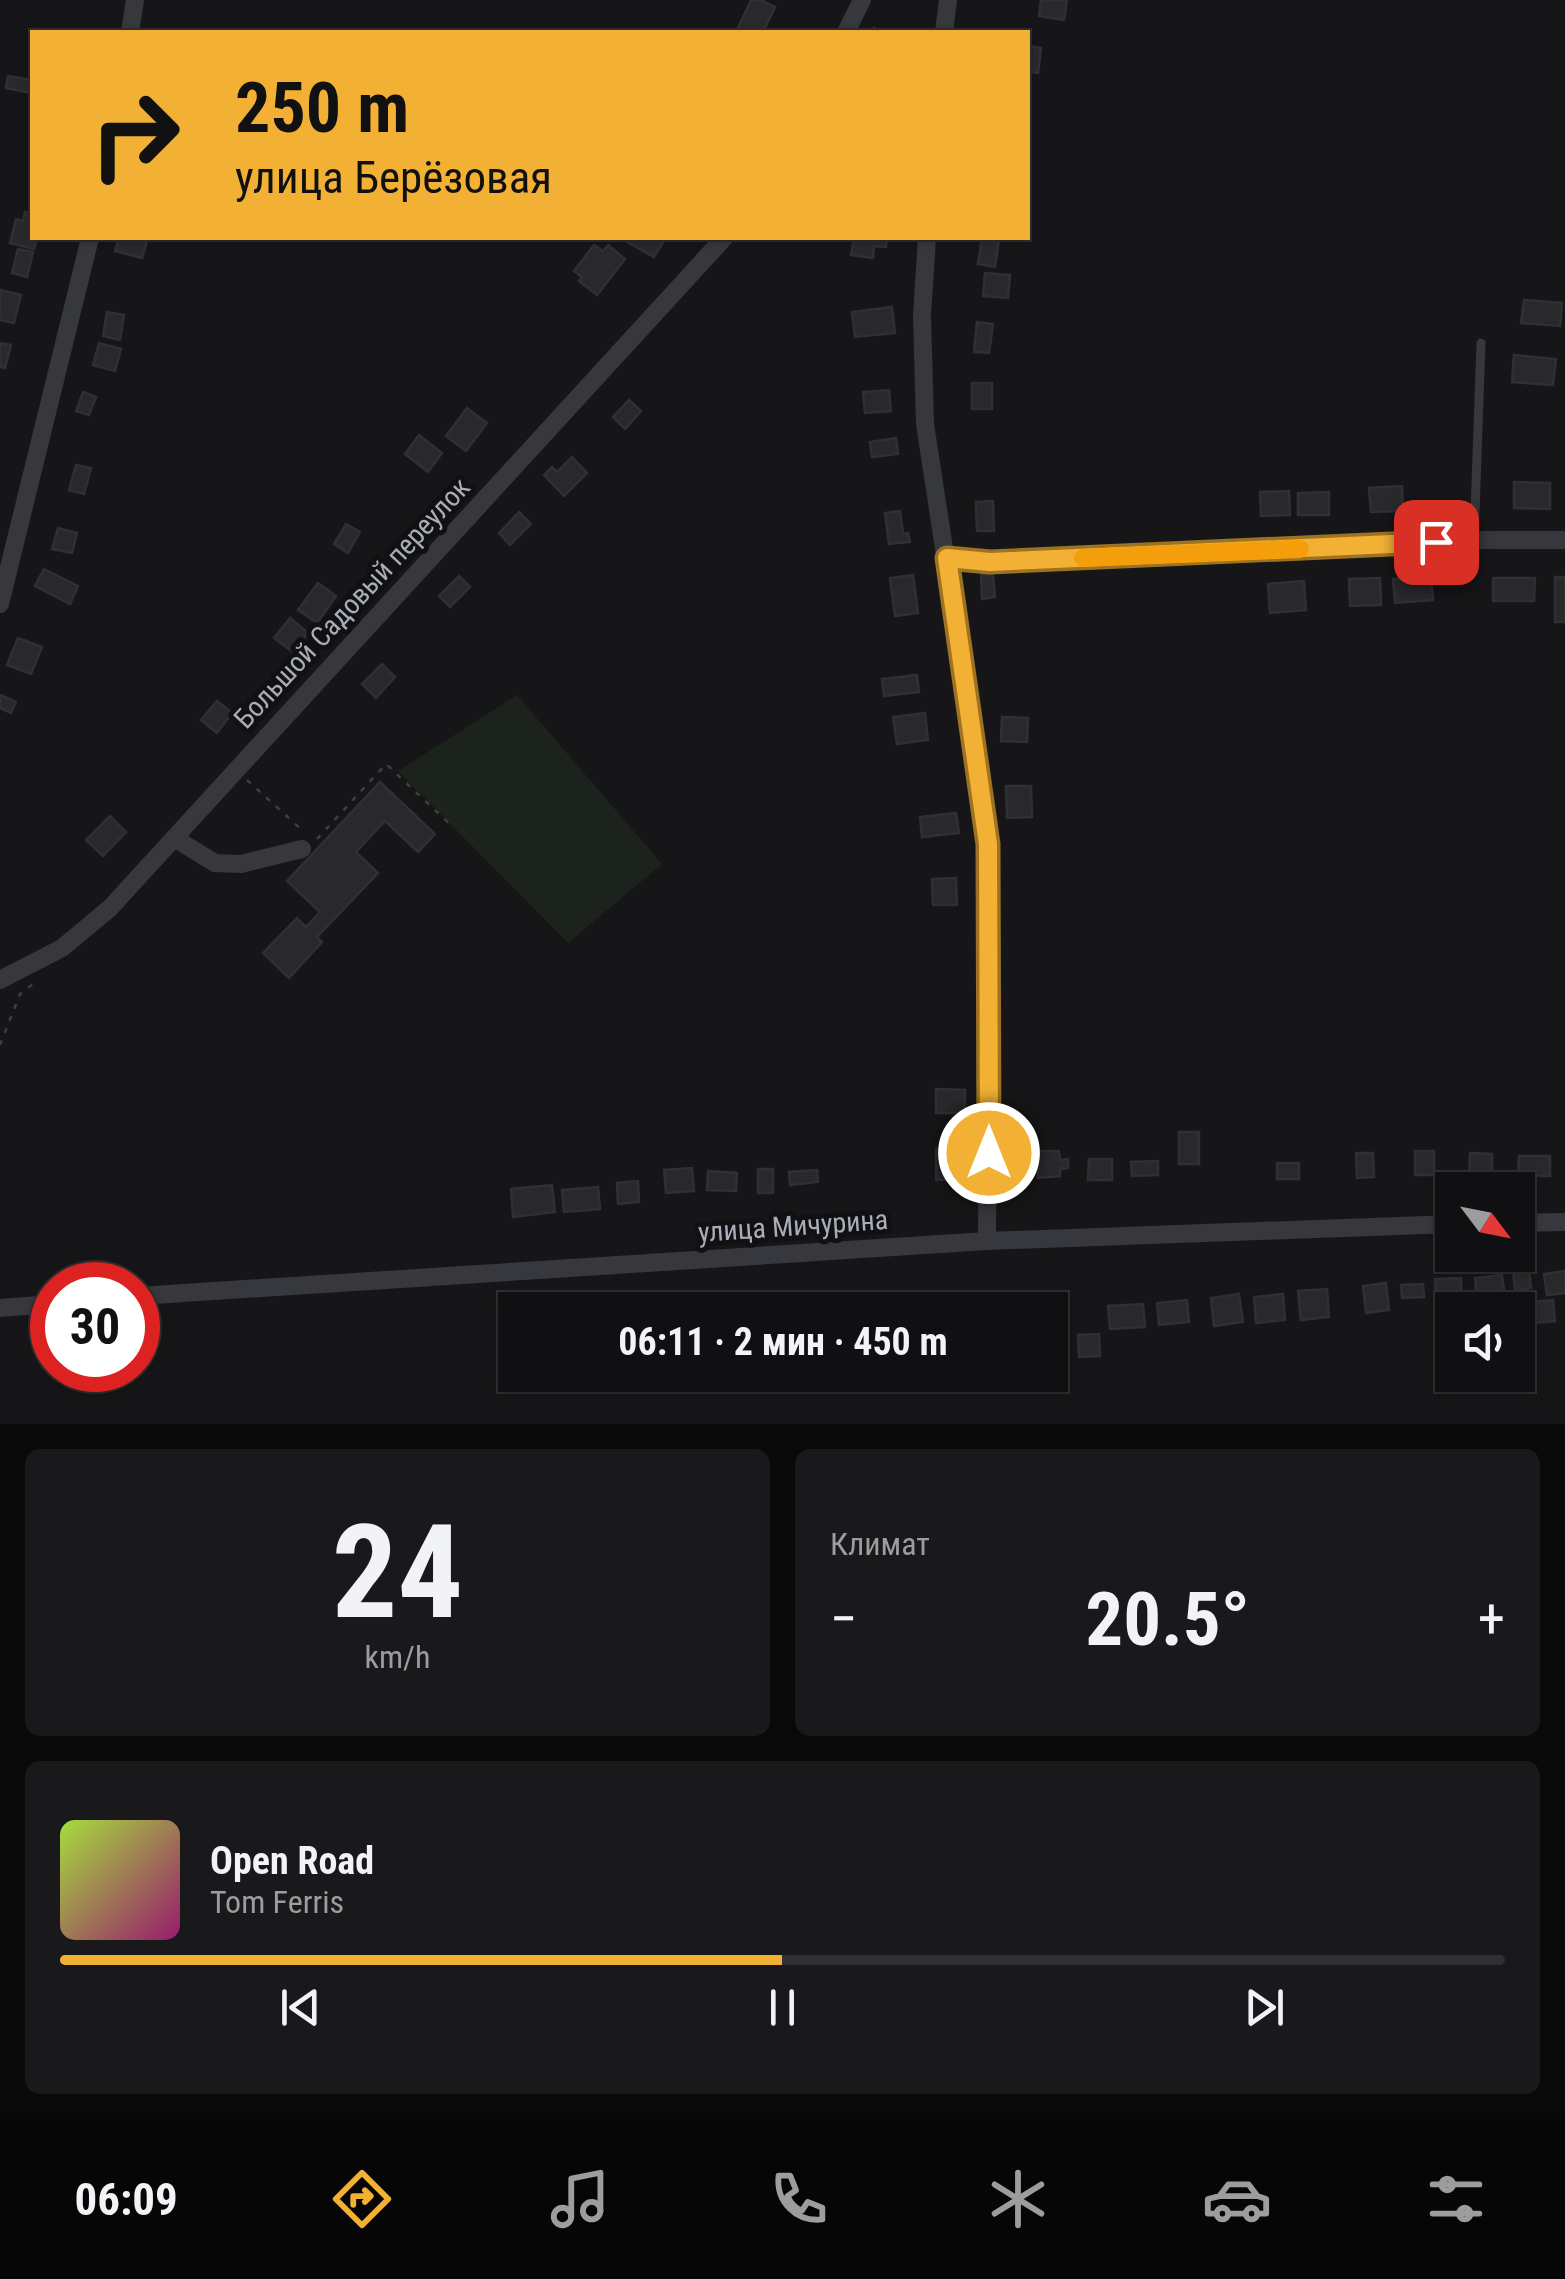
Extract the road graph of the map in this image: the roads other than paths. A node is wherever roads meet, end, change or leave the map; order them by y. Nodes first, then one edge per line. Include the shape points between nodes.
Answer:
1 (135, 0) edge
2 (862, 0) edge
3 (948, 0) edge
4 (130, 30) edge
5 (847, 30) edge
6 (944, 30) edge
7 (90, 240) edge
8 (722, 240) edge
9 (927, 240) edge
10 (1481, 344) dead end
11 (1565, 540) edge
12 (1474, 541) junction
13 (947, 558) junction
14 (0, 604) edge
15 (174, 838) junction
16 (302, 849) dead end
17 (0, 980) edge
18 (1565, 1222) edge
19 (1535, 1223) edge
20 (1435, 1225) edge
21 (987, 1241) junction
22 (160, 1295) edge
23 (30, 1306) edge
24 (0, 1308) edge

1 - 4 street
2 - 5 street
3 - 6 street
7 - 14 street
8 - 15 street, Большой Садовый переулок
9 - 13 street via 925,424
10 - 12 lane
11 - 12 street
12 - 13 street
13 - 21 street via 988,844
15 - 16 street via 215,863 241,864
15 - 17 street, Большой Садовый переулок via 110,908 62,948
18 - 19 street
20 - 21 street, улица Мичурина
21 - 22 street, улица Мичурина
23 - 24 street

